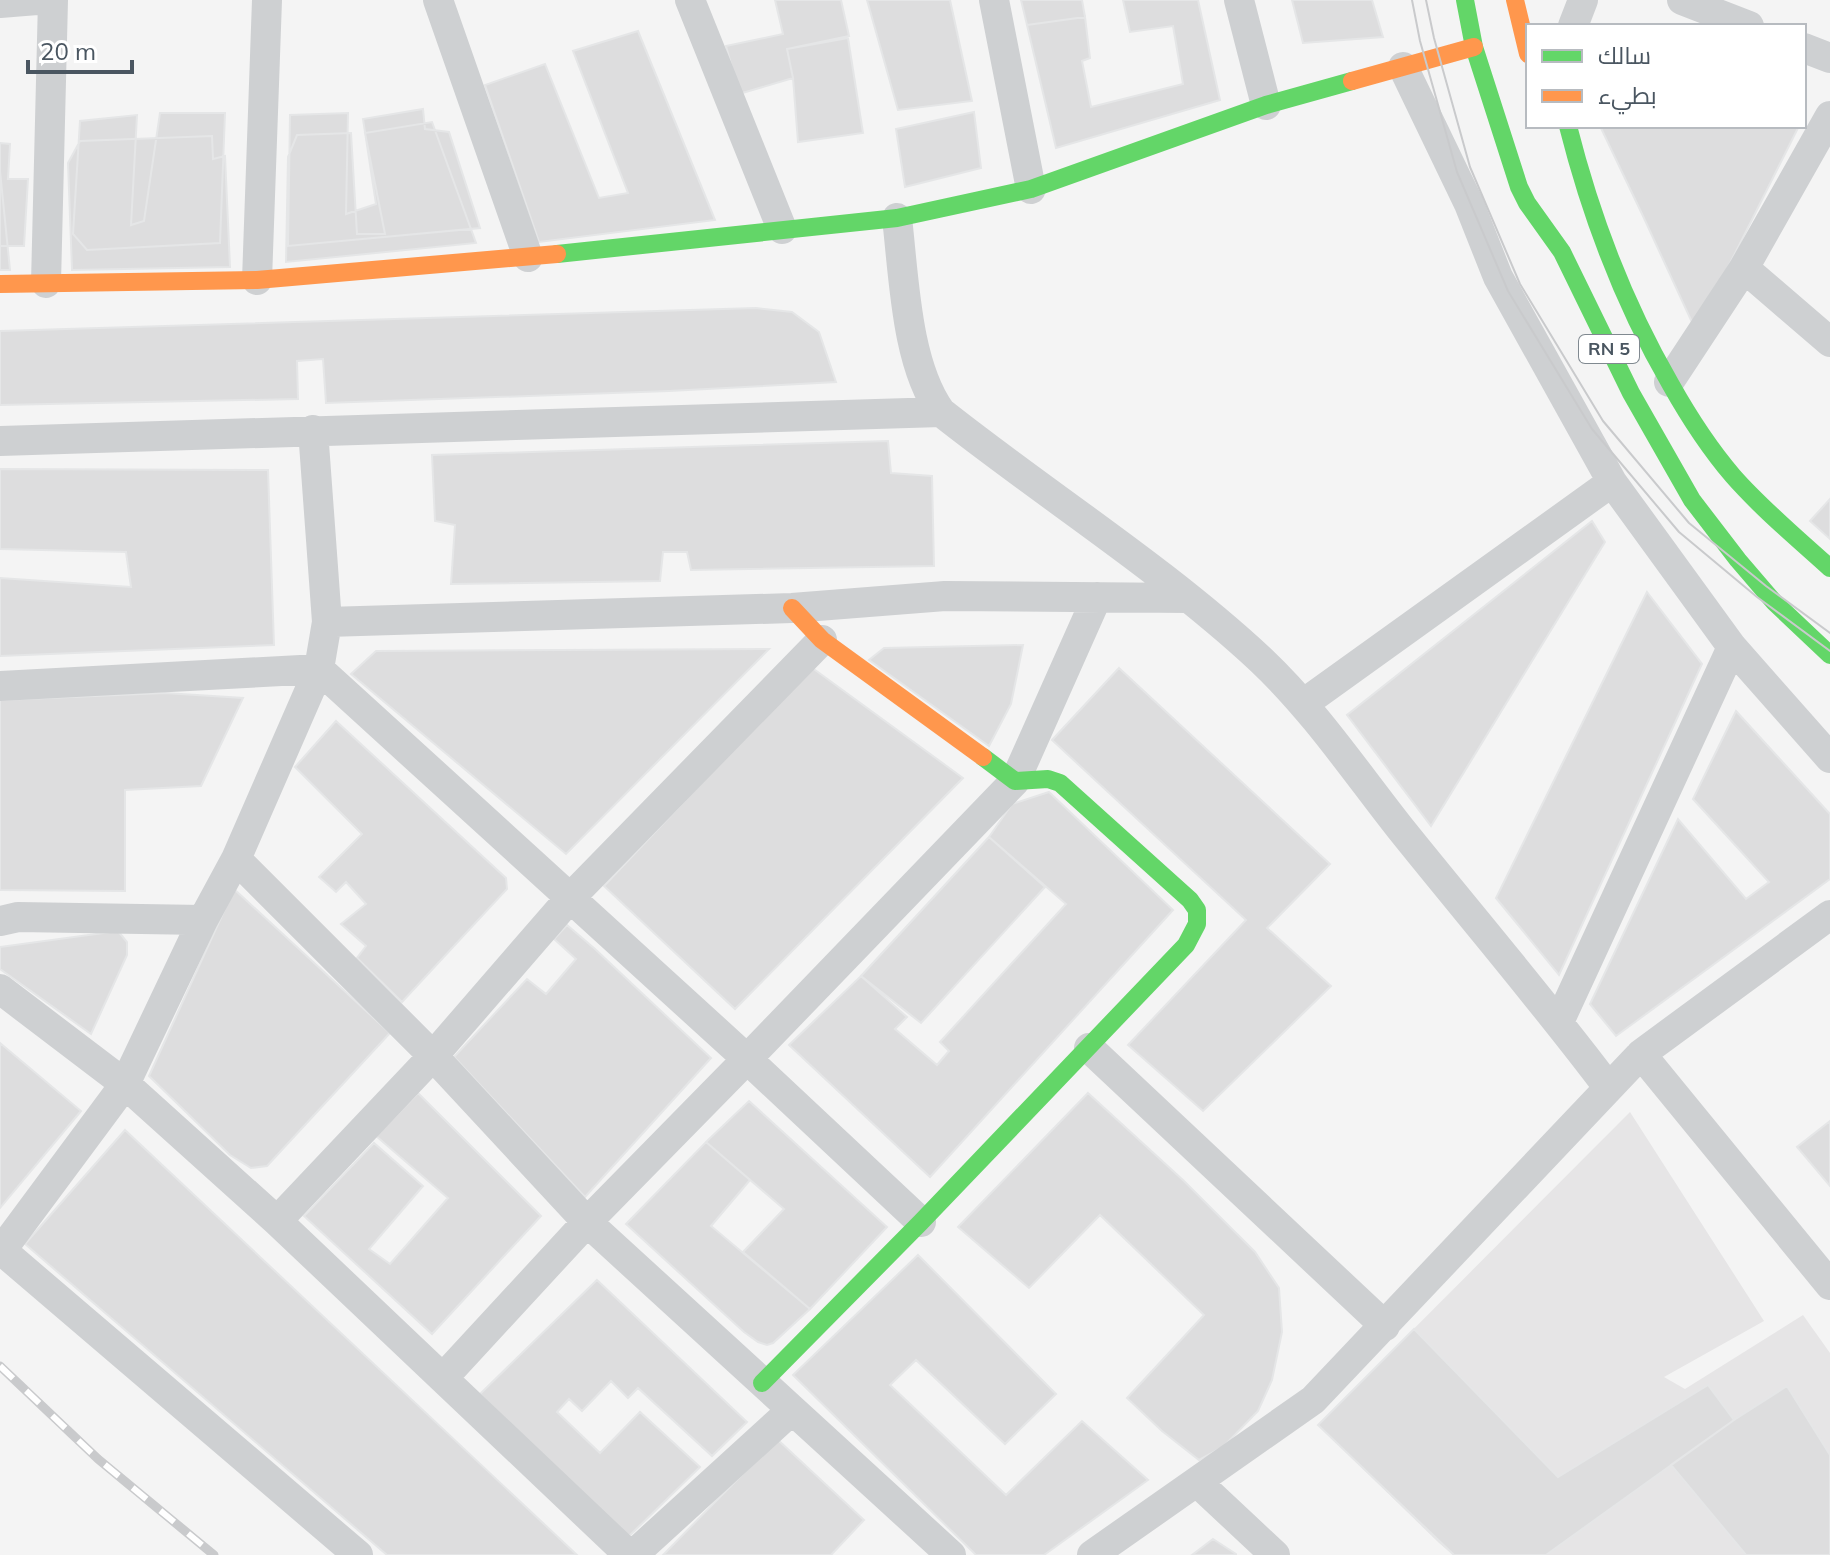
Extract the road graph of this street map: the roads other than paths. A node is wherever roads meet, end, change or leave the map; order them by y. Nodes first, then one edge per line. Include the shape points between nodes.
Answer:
1 (37, 0) edge
2 (53, 0) edge
3 (267, 0) edge
4 (438, 0) edge
5 (690, 0) edge
6 (994, 0) edge
7 (1239, 0) edge
8 (1465, 0) edge
9 (1515, 0) edge
10 (1583, 0) edge
11 (1682, 0) edge
12 (0, 3) edge
13 (1574, 24) edge
14 (1744, 24) edge
15 (1526, 46) edge
16 (1474, 47) junction
17 (1806, 49) edge
18 (1830, 58) edge
19 (1403, 67) junction
20 (1266, 105) junction
21 (1830, 116) edge
22 (1569, 128) edge
23 (1526, 152) dead end
24 (1567, 185) dead end
25 (1031, 189) junction
26 (897, 218) junction
27 (782, 229) junction
28 (1600, 231) junction
29 (1562, 252) junction
30 (528, 257) junction
31 (1744, 268) junction
32 (257, 280) junction
33 (46, 283) junction
34 (0, 284) edge
35 (1830, 342) edge
36 (1669, 382) junction
37 (941, 412) junction
38 (313, 430) junction
39 (0, 441) edge
40 (1612, 482) junction
41 (1830, 568) edge
42 (1097, 597) junction
43 (1188, 598) junction
44 (792, 608) junction
45 (327, 622) junction
46 (822, 640) junction
47 (1732, 647) junction
48 (1830, 655) edge
49 (319, 669) junction
50 (0, 686) edge
51 (1303, 704) junction
52 (1830, 758) edge
53 (1015, 781) junction
54 (236, 859) junction
55 (570, 898) junction
56 (1830, 915) edge
57 (203, 920) junction
58 (0, 921) edge
59 (0, 989) edge
60 (1559, 1022) junction
61 (1089, 1048) junction
62 (1641, 1054) junction
63 (433, 1056) junction
64 (747, 1059) junction
65 (125, 1084) junction
66 (1608, 1087) junction
67 (277, 1221) junction
68 (587, 1222) junction
69 (921, 1222) junction
70 (1, 1250) edge
71 (1830, 1285) edge
72 (1385, 1326) junction
73 (443, 1378) junction
74 (762, 1383) junction
75 (792, 1410) junction
76 (1197, 1482) junction
77 (358, 1555) edge
78 (631, 1555) edge
79 (951, 1555) edge
80 (1092, 1555) edge
81 (1275, 1555) edge

1 - 12 street
2 - 33 street
3 - 32 street
4 - 30 street
5 - 27 street
6 - 25 street
7 - 20 street
8 - 16 street, RN 5
9 - 15 street
10 - 13 street
11 - 14 street
16 - 19 street
16 - 29 street, RN 5 via 1519,187
17 - 18 street
19 - 20 street
19 - 40 street via 1498,277
20 - 25 street
21 - 31 street
22 - 28 street, RN 5
23 - 29 street, RN 5
24 - 28 street, RN 5
25 - 26 street
26 - 27 street
26 - 37 street via 916,357 930,398
27 - 30 street
28 - 36 street, RN 5 via 1620,287
29 - 48 street, RN 5 via 1631,393 1692,500 1774,602
30 - 32 street
31 - 35 street
31 - 36 street
32 - 33 street
33 - 34 street
36 - 41 street, RN 5 via 1732,475
37 - 38 street
37 - 43 street
38 - 39 street
38 - 45 street
40 - 47 street
40 - 51 street
42 - 43 street
42 - 44 street via 945,596
42 - 53 street
43 - 51 street
44 - 45 street
44 - 46 street
45 - 49 street
46 - 53 street
46 - 55 street
47 - 52 street
47 - 60 street
49 - 50 street
49 - 54 street
49 - 55 street
51 - 60 street
53 - 61 street via 1060,783 1197,910 1197,924 1186,945
53 - 64 street
54 - 57 street
54 - 63 street
55 - 63 street
55 - 64 street
56 - 62 street
57 - 58 street
57 - 65 street
59 - 65 street
60 - 66 street
61 - 69 street
61 - 72 street
62 - 66 street
62 - 71 street
63 - 67 street
63 - 68 street
64 - 68 street
64 - 69 street
65 - 67 street
65 - 70 street
66 - 72 street
67 - 73 street
68 - 73 street
68 - 74 street
69 - 74 street
70 - 77 street
72 - 76 street via 1313,1400
73 - 78 street
74 - 75 street
75 - 78 street
75 - 79 street
76 - 80 street
76 - 81 street

